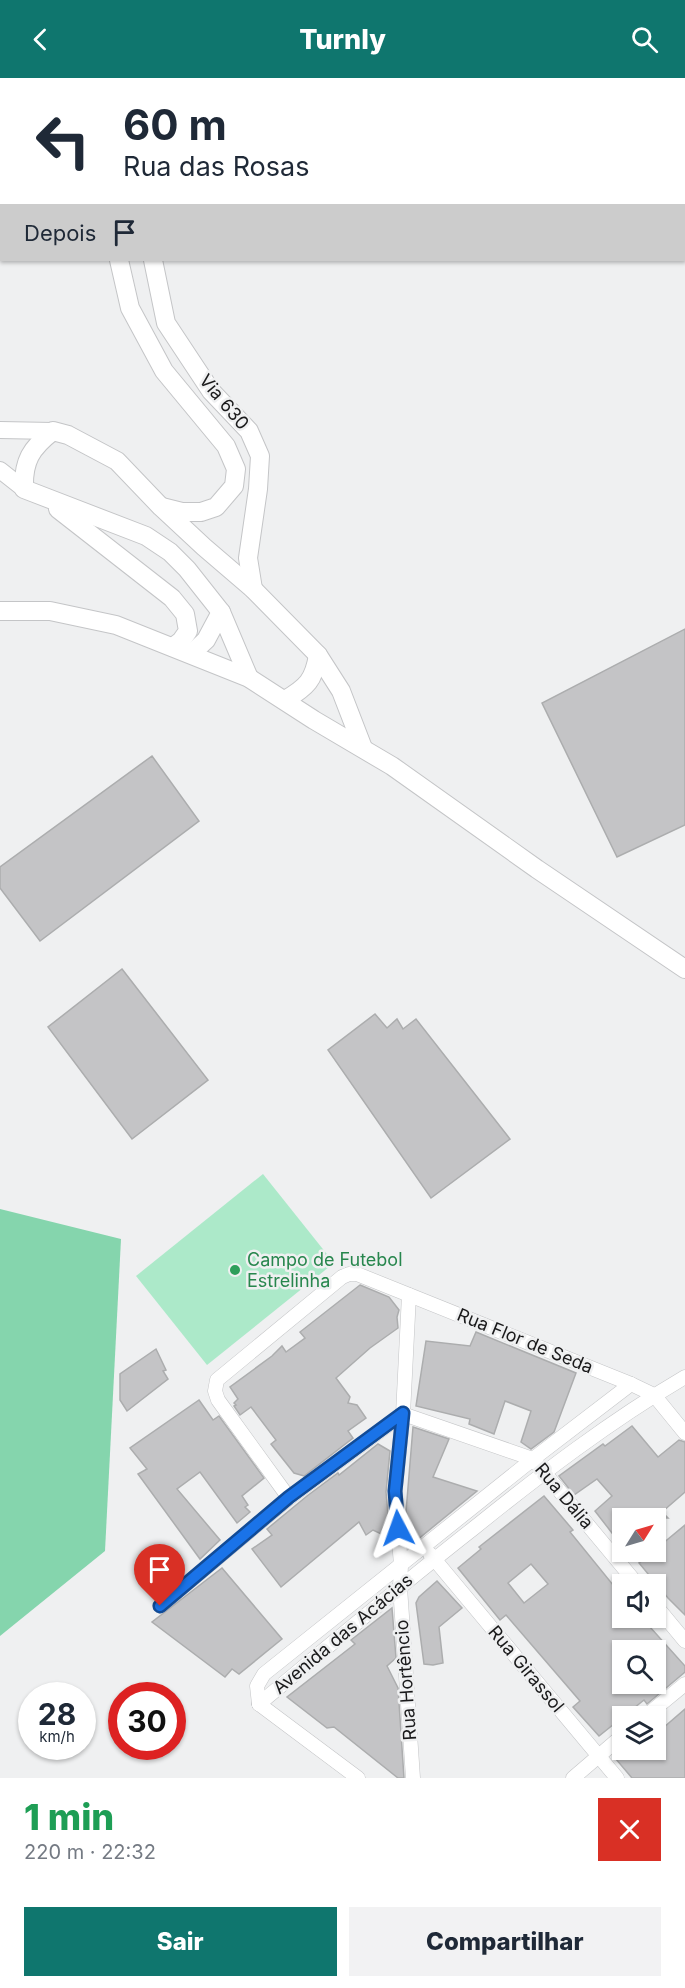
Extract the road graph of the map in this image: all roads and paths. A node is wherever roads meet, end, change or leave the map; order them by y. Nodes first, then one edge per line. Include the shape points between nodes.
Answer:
1 (119, 261) edge
2 (153, 261) edge
3 (0, 430) edge
4 (53, 431) junction
5 (0, 470) edge
6 (32, 492) junction
7 (161, 507) junction
8 (253, 589) junction
9 (0, 611) edge
10 (221, 612) junction
11 (173, 647) junction
12 (192, 654) junction
13 (318, 654) junction
14 (249, 678) junction
15 (285, 699) junction
16 (363, 748) junction
17 (685, 969) edge
18 (409, 1295) junction
19 (685, 1377) edge
20 (631, 1384) junction
21 (654, 1395) junction
22 (403, 1413) junction
23 (685, 1433) edge
24 (533, 1459) junction
25 (544, 1472) junction
26 (289, 1497) junction
27 (424, 1547) junction
28 (434, 1559) junction
29 (401, 1566) junction
30 (630, 1574) edge
31 (400, 1587) junction
32 (160, 1606) dead end
33 (666, 1618) edge
34 (685, 1641) edge
35 (685, 1684) edge
36 (259, 1704) junction
37 (658, 1706) edge
38 (612, 1744) edge
39 (598, 1756) junction
40 (358, 1778) edge
41 (413, 1778) edge
42 (573, 1778) edge
43 (617, 1778) edge

1 - 7 main road, Via 630 via 130,308 164,371 226,446 236,469 234,486 216,507 201,512
2 - 8 main road, Via 630 via 166,323 211,391 249,431 260,456 248,558
3 - 4 street
4 - 6 main road via 31,453 23,472
4 - 7 main road via 117,461
5 - 6 street
6 - 10 main road via 160,544 187,569
6 - 11 main road via 172,598 185,614 188,631
7 - 8 main road
8 - 13 main road
9 - 11 main road via 50,611 116,625
10 - 12 main road via 206,640
10 - 14 main road
11 - 12 main road
12 - 14 main road
13 - 15 main road via 309,683
13 - 16 main road via 341,691
14 - 15 main road
15 - 16 main road
16 - 17 main road
18 - 20 street, Rua Flor de Seda
18 - 22 street, Rua Hortêncio
18 - 26 street, Rua Flor de Seda via 357,1274 342,1277 217,1380 218,1400
19 - 21 street, Avenida das Acácias
20 - 21 street, Rua Flor de Seda
20 - 24 street, Avenida das Acácias
21 - 23 street, Rua Flor de Seda
21 - 25 street, Avenida das Acácias
22 - 24 street, Rua Dália
22 - 26 street
22 - 29 street, Rua Hortêncio via 395,1491
24 - 25 street, Rua Dália
24 - 27 street, Avenida das Acácias
25 - 28 street, Avenida das Acácias
25 - 30 street, Rua Dália
26 - 32 street
27 - 28 street, Rua Girassol
27 - 29 street, Avenida das Acácias
28 - 31 street, Avenida das Acácias
28 - 39 street, Rua Girassol
29 - 31 street, Rua Hortêncio
29 - 36 street, Avenida das Acácias via 264,1674 257,1686
31 - 36 street, Avenida das Acácias
31 - 41 street, Rua Hortêncio
33 - 34 street
35 - 37 street
36 - 40 street
38 - 39 street
39 - 42 street
39 - 43 street, Rua Girassol

